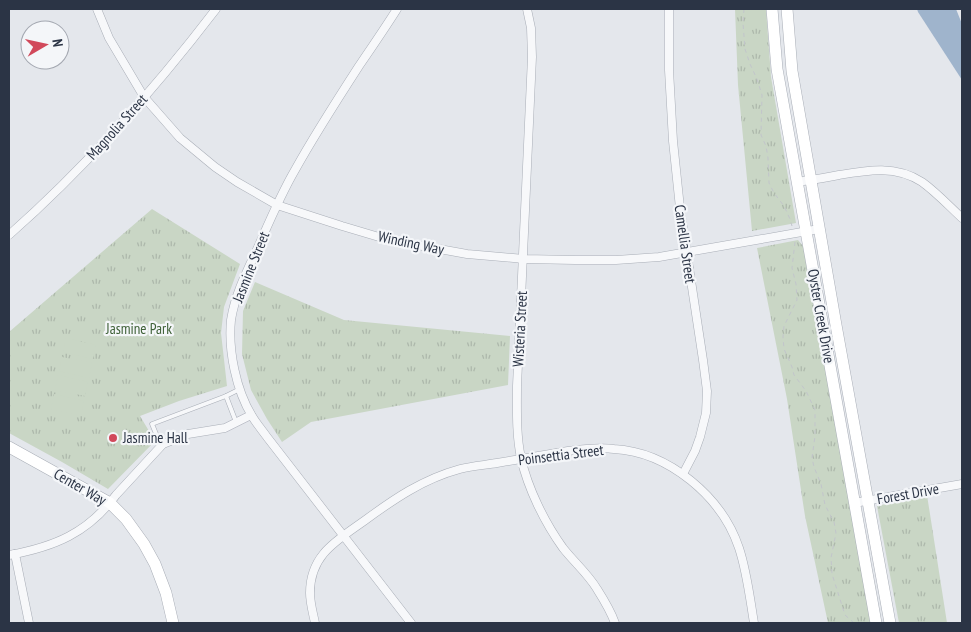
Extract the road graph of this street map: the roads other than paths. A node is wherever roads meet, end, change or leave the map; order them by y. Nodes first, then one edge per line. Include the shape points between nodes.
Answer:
1 (97, 9) edge
2 (216, 9) edge
3 (396, 9) edge
4 (527, 9) edge
5 (669, 9) edge
6 (772, 9) edge
7 (787, 9) edge
8 (144, 97) junction
9 (811, 180) junction
10 (797, 182) junction
11 (277, 205) junction
12 (962, 218) edge
13 (819, 230) junction
14 (806, 232) junction
15 (9, 235) edge
16 (686, 252) junction
17 (524, 259) junction
18 (240, 389) junction
19 (226, 396) junction
20 (251, 415) junction
21 (236, 422) junction
22 (161, 446) junction
23 (9, 447) edge
24 (521, 459) junction
25 (683, 474) junction
26 (962, 484) edge
27 (868, 501) junction
28 (110, 503) junction
29 (854, 503) junction
30 (343, 536) junction
31 (12, 554) edge
32 (29, 623) edge
33 (173, 623) edge
34 (315, 623) edge
35 (411, 623) edge
36 (615, 623) edge
37 (754, 623) edge
38 (876, 623) edge
39 (890, 623) edge

1 - 8 street, Winding Way via 109,38
2 - 8 street, Magnolia Street
3 - 11 street, Jasmine Street via 333,106
4 - 17 street, Wisteria Street via 532,57
5 - 16 street, Camellia Street via 673,141
6 - 10 main road, Oyster Creek Drive via 777,68
7 - 9 main road, Oyster Creek Drive via 792,71
8 - 11 street, Winding Way via 180,138 237,182
8 - 15 street, Magnolia Street via 85,163
9 - 10 street
9 - 12 street via 879,169 894,170 921,182
9 - 13 main road, Oyster Creek Drive
10 - 14 main road, Oyster Creek Drive
11 - 17 street, Winding Way via 389,240 467,254
11 - 18 street, Jasmine Street via 251,262 231,321 231,345
13 - 14 street, Winding Way
13 - 27 main road, Oyster Creek Drive
14 - 16 street, Winding Way
14 - 29 main road, Oyster Creek Drive
16 - 17 street, Winding Way via 616,260
16 - 25 street, Camellia Street via 707,391 700,438
17 - 24 street, Wisteria Street via 517,412
18 - 19 lane
18 - 20 street, Jasmine Street
19 - 21 lane
19 - 22 lane via 152,424
20 - 21 street
20 - 30 street, Jasmine Street
21 - 22 street via 225,428 183,436
22 - 28 street
23 - 28 main road, Center Way
24 - 25 street, Poinsettia Street via 614,448 656,460
24 - 30 street, Poinsettia Street via 461,469 432,479 391,501
24 - 36 street, Wisteria Street via 551,531 597,588
25 - 37 street, Poinsettia Street via 705,493 729,526 744,567
26 - 27 street, Forest Drive
27 - 29 street, Forest Drive
27 - 39 main road, Oyster Creek Drive
28 - 31 street via 68,538
28 - 33 main road, Center Way via 136,531 155,564
29 - 38 main road, Oyster Creek Drive
30 - 34 street, Poinsettia Street via 324,552 315,565 310,594
30 - 35 street, Jasmine Street
31 - 32 street

